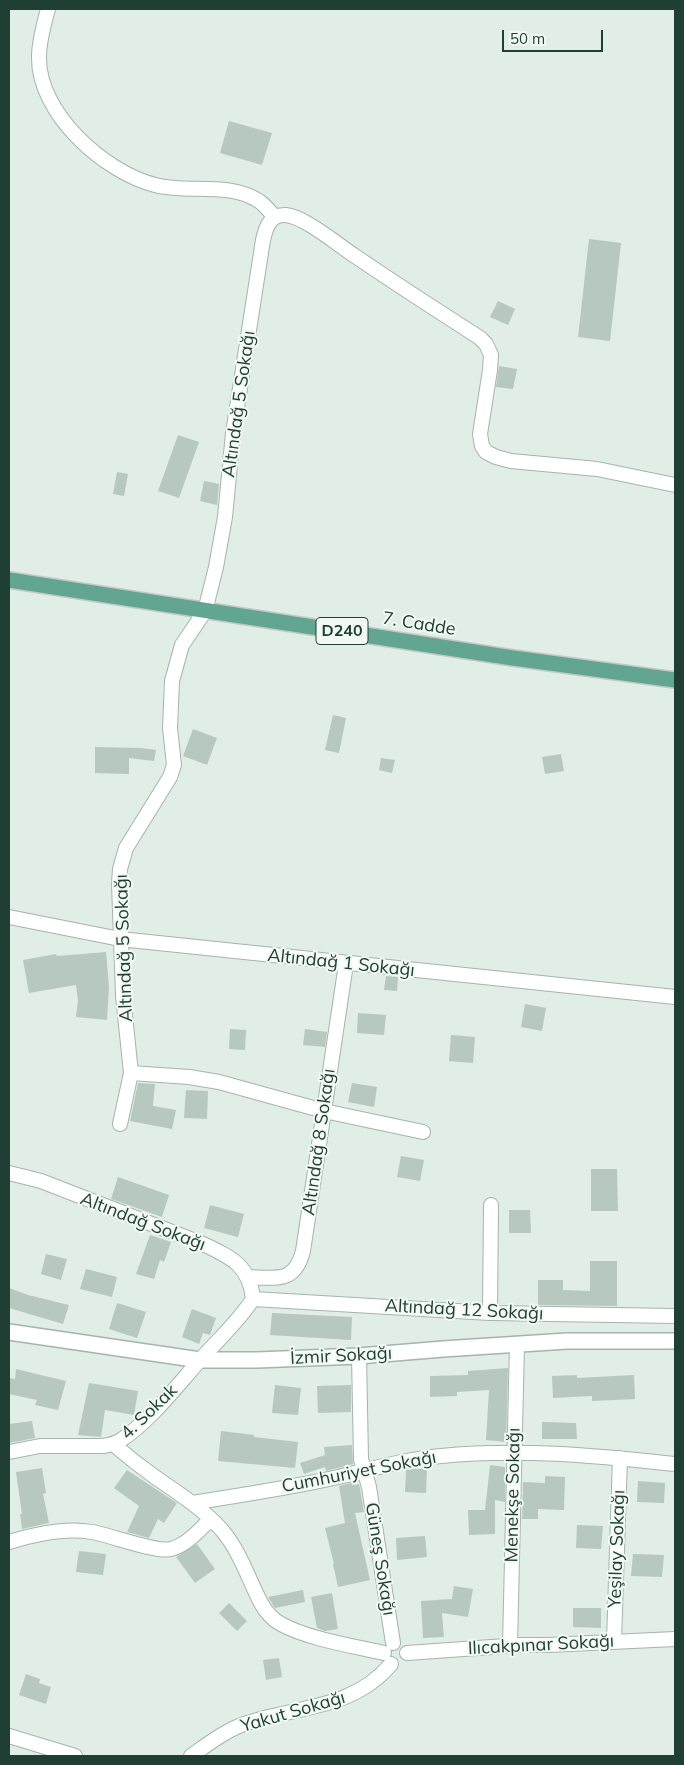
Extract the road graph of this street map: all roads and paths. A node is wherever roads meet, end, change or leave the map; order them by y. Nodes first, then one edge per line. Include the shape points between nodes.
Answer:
1 (48, 9) edge
2 (276, 217) junction
3 (675, 485) edge
4 (9, 580) edge
5 (205, 611) junction
6 (675, 680) edge
7 (9, 917) edge
8 (120, 939) junction
9 (346, 964) junction
10 (675, 997) edge
11 (131, 1073) junction
12 (324, 1111) junction
13 (120, 1124) dead end
14 (423, 1132) dead end
15 (9, 1172) edge
16 (491, 1205) dead end
17 (248, 1277) junction
18 (253, 1299) junction
19 (490, 1313) junction
20 (675, 1316) edge
21 (9, 1332) edge
22 (675, 1341) edge
23 (518, 1344) junction
24 (359, 1356) junction
25 (200, 1360) junction
26 (113, 1444) junction
27 (9, 1452) edge
28 (514, 1452) junction
29 (620, 1458) junction
30 (675, 1464) edge
31 (364, 1470) junction
32 (192, 1503) junction
33 (211, 1519) junction
34 (9, 1542) edge
35 (675, 1639) edge
36 (614, 1641) junction
37 (510, 1645) junction
38 (389, 1653) junction
39 (407, 1653) junction
40 (9, 1736) edge
41 (75, 1756) edge
42 (192, 1756) edge

1 - 2 street via 39,58 42,80 51,102 68,127 99,157 154,185 228,190 248,195
2 - 3 street via 296,218 319,231 486,344 491,355 490,370 480,434 486,452 511,461 597,469
2 - 5 street, Altındağ 5 Sokağı via 269,222 263,240 232,433 225,517
4 - 5 main road, 7. Cadde / D240
5 - 6 main road, 7. Cadde / D240
5 - 8 street, Altındağ 5 Sokağı via 182,645 172,681 170,728 174,764 170,777 122,859 118,884
7 - 8 street, Altındağ 1 Sokağı
8 - 9 street, Altındağ 1 Sokağı
8 - 11 street, Altındağ 5 Sokağı
9 - 10 street, Altındağ 1 Sokağı
9 - 12 street, Altındağ 8 Sokağı
11 - 12 street via 219,1082
11 - 13 street, Altındağ 5 Sokağı
12 - 14 street
12 - 17 street, Altındağ 8 Sokağı via 300,1264 294,1271 276,1278
15 - 17 street, Altındağ Sokağı via 41,1181 203,1244 233,1260
16 - 19 street
17 - 18 street
18 - 19 street, Altındağ 12 Sokağı
18 - 25 street, 4. Sokak via 244,1314
19 - 20 street, Altındağ 12 Sokağı
21 - 25 street, İzmir Sokağı
22 - 23 street, İzmir Sokağı
23 - 24 street, İzmir Sokağı
23 - 28 street, Menekşe Sokağı
24 - 25 street, İzmir Sokağı
24 - 31 street, Güneş Sokağı via 359,1448
25 - 26 street, 4. Sokak via 140,1425
26 - 27 street, 4. Sokak via 40,1446
26 - 32 street
28 - 29 street, Cumhuriyet Sokağı
28 - 31 street, Cumhuriyet Sokağı via 418,1458
28 - 37 street, Menekşe Sokağı
29 - 30 street, Cumhuriyet Sokağı
29 - 36 street, Yeşilay Sokağı
31 - 32 street, Cumhuriyet Sokağı
31 - 38 street, Güneş Sokağı via 369,1487
32 - 33 street
33 - 34 street via 190,1539 169,1550 90,1532 70,1531
33 - 38 street via 242,1560 262,1605 281,1624 314,1636
35 - 36 street, Ilıcakpınar Sokağı
36 - 37 street, Ilıcakpınar Sokağı
37 - 39 street, Ilıcakpınar Sokağı
38 - 39 street via 400,1644
38 - 39 street via 395,1665 402,1663
38 - 42 street, Yakut Sokağı via 382,1675 351,1696 243,1725
40 - 41 street

